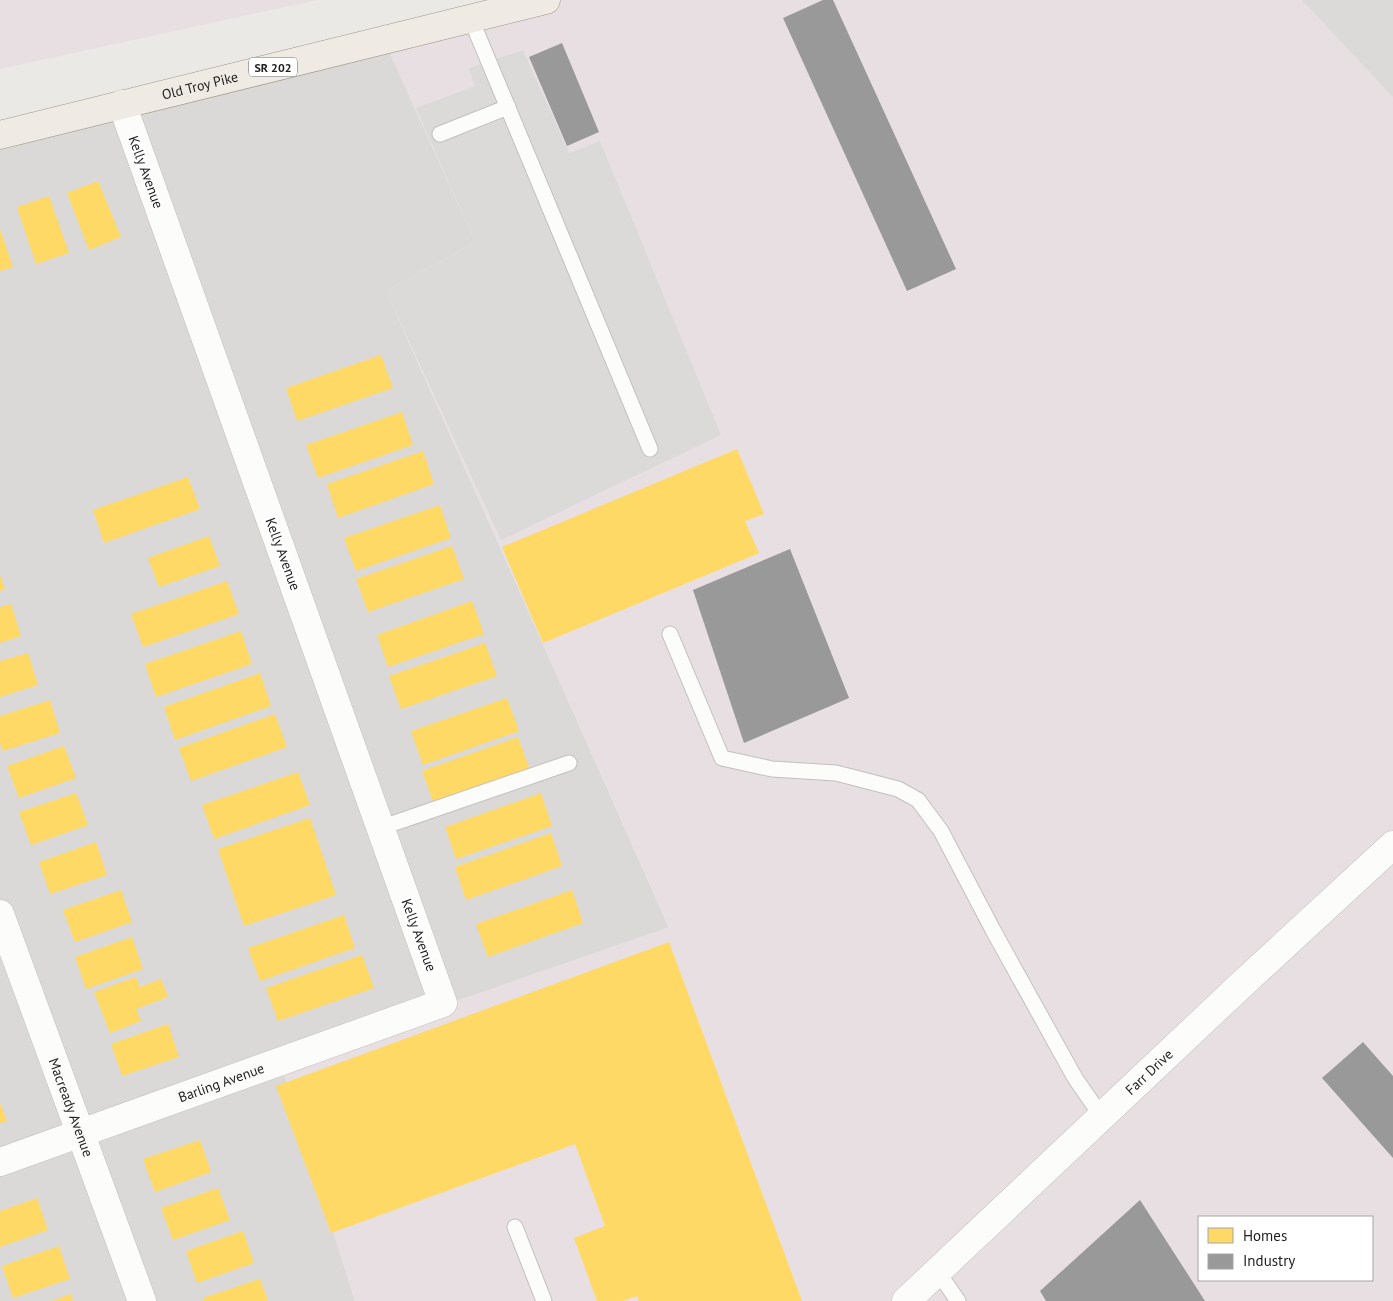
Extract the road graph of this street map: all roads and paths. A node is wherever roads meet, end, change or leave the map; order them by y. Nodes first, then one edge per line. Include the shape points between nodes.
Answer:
1 (546, 0) edge
2 (471, 19) junction
3 (122, 104) junction
4 (508, 108) junction
5 (440, 134) dead end
6 (0, 135) edge
7 (650, 449) dead end
8 (670, 634) dead end
9 (570, 763) dead end
10 (380, 828) junction
11 (1393, 845) edge
12 (0, 914) edge
13 (443, 1003) joint
14 (1102, 1117) junction
15 (80, 1133) junction
16 (0, 1162) edge
17 (515, 1226) dead end
18 (938, 1272) junction
19 (142, 1301) edge
20 (544, 1301) edge
21 (906, 1301) edge
22 (958, 1301) edge

1 - 2 main road, Old Troy Pike / SR 202
2 - 3 main road, Old Troy Pike / SR 202
2 - 4 lane
3 - 6 main road, Old Troy Pike / SR 202
3 - 10 street, Kelly Avenue
4 - 5 lane
4 - 7 lane
8 - 14 lane via 722,758 772,769 836,773 898,789 918,800 941,831 1075,1078
9 - 10 lane
10 - 13 street, Kelly Avenue
11 - 14 street, Farr Drive
12 - 15 street, Macready Avenue
13 - 15 street, Barling Avenue
14 - 18 street, Farr Drive
15 - 16 street, Barling Avenue
15 - 19 street, Macready Avenue
17 - 20 lane
18 - 21 street, Farr Drive
18 - 22 lane

